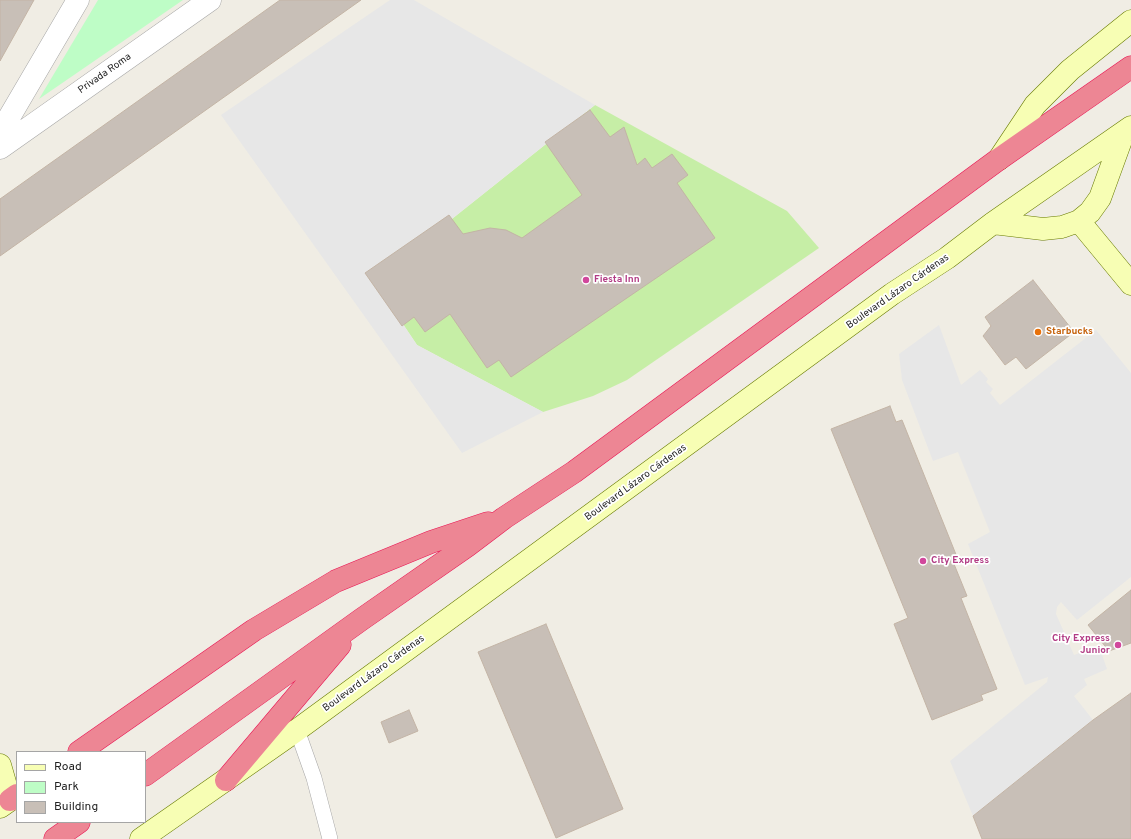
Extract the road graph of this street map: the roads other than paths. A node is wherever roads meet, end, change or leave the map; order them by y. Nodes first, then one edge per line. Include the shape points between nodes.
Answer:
1 (78, 0) edge
2 (210, 0) edge
3 (1131, 22) edge
4 (1131, 66) edge
5 (1128, 129) edge
6 (0, 133) edge
7 (0, 148) edge
8 (999, 158) junction
9 (1080, 221) junction
10 (993, 223) junction
11 (1131, 284) edge
12 (504, 518) junction
13 (362, 619) junction
14 (297, 730) junction
15 (80, 751) edge
16 (0, 765) edge
17 (146, 774) edge
18 (226, 780) junction
19 (9, 801) edge
20 (78, 823) edge
21 (55, 839) edge
22 (141, 839) edge
23 (330, 839) edge

1 - 6 street
2 - 7 street, Privada Roma
3 - 8 main road via 1070,70 1035,105
4 - 8 highway
5 - 9 main road via 1100,198
5 - 10 main road, Boulevard Lázaro Cárdenas
8 - 12 highway via 574,472
9 - 10 main road via 1062,227 1043,229
9 - 11 main road
10 - 14 main road, Boulevard Lázaro Cárdenas via 947,258 892,294
12 - 13 highway
12 - 15 highway via 431,542 336,582 254,630
13 - 17 highway
13 - 18 highway
14 - 18 main road, Boulevard Lázaro Cárdenas
14 - 23 lane via 314,778
16 - 19 main road
18 - 22 main road, Boulevard Lázaro Cárdenas
20 - 21 highway

